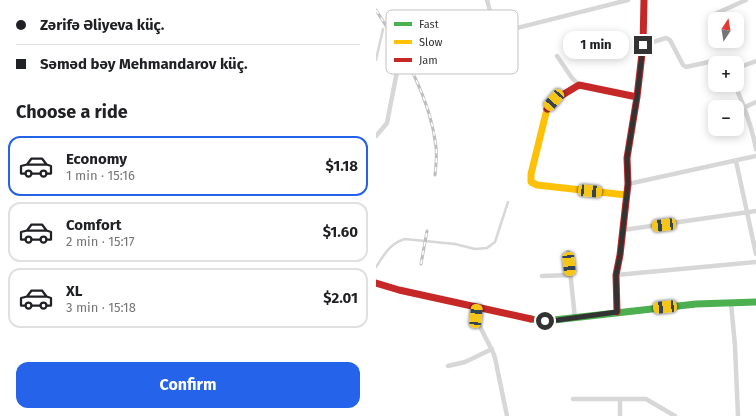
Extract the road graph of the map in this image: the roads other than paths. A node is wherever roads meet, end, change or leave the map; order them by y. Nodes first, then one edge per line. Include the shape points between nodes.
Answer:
1 (487, 0) edge
2 (628, 0) edge
3 (644, 0) edge
4 (746, 0) edge
5 (490, 10) edge
6 (719, 12) edge
7 (518, 28) edge
8 (383, 29) dead end
9 (643, 45) junction
10 (557, 56) dead end
11 (376, 60) edge
12 (756, 61) edge
13 (708, 62) edge
14 (744, 65) edge
15 (397, 74) edge
16 (579, 85) junction
17 (738, 92) edge
18 (637, 97) junction
19 (756, 102) edge
20 (745, 107) junction
21 (376, 136) edge
22 (756, 149) edge
23 (756, 156) edge
24 (736, 161) junction
25 (628, 184) junction
26 (626, 195) junction
27 (508, 202) dead end
28 (756, 212) edge
29 (748, 214) junction
30 (623, 230) junction
31 (568, 252) dead end
32 (756, 254) edge
33 (756, 262) edge
34 (376, 267) edge
35 (570, 275) junction
36 (616, 275) junction
37 (542, 276) dead end
38 (376, 283) edge
39 (756, 302) edge
40 (731, 303) junction
41 (477, 307) junction
42 (617, 312) junction
43 (575, 318) junction
44 (492, 349) junction
45 (448, 366) dead end
46 (573, 399) dead end
47 (620, 400) junction
48 (507, 416) edge
49 (620, 416) edge
50 (675, 416) edge
51 (738, 416) edge

1 - 5 street
2 - 7 street
3 - 9 street
4 - 6 street
8 - 11 lane
9 - 13 street via 666,38 670,40 686,67
9 - 18 street
10 - 16 street
12 - 14 street
15 - 21 street via 387,123
16 - 18 street
16 - 26 street via 554,100 546,111 531,182 537,185
17 - 20 street
18 - 25 street via 627,158
19 - 20 street
20 - 22 street
23 - 24 street
24 - 25 street
24 - 29 street
25 - 26 street
26 - 30 street
27 - 34 lane via 495,242 487,248 475,249 455,244 405,239 390,246
28 - 29 street
29 - 30 street
29 - 32 street
30 - 36 street
31 - 35 street
33 - 36 street
35 - 37 street
35 - 43 street
36 - 42 street
38 - 41 street
39 - 40 street
40 - 42 street
40 - 51 street
41 - 43 street via 531,319
41 - 44 street via 477,322
42 - 43 street
44 - 45 street via 465,362
44 - 48 street
46 - 47 street
47 - 49 street
47 - 50 street via 646,399

